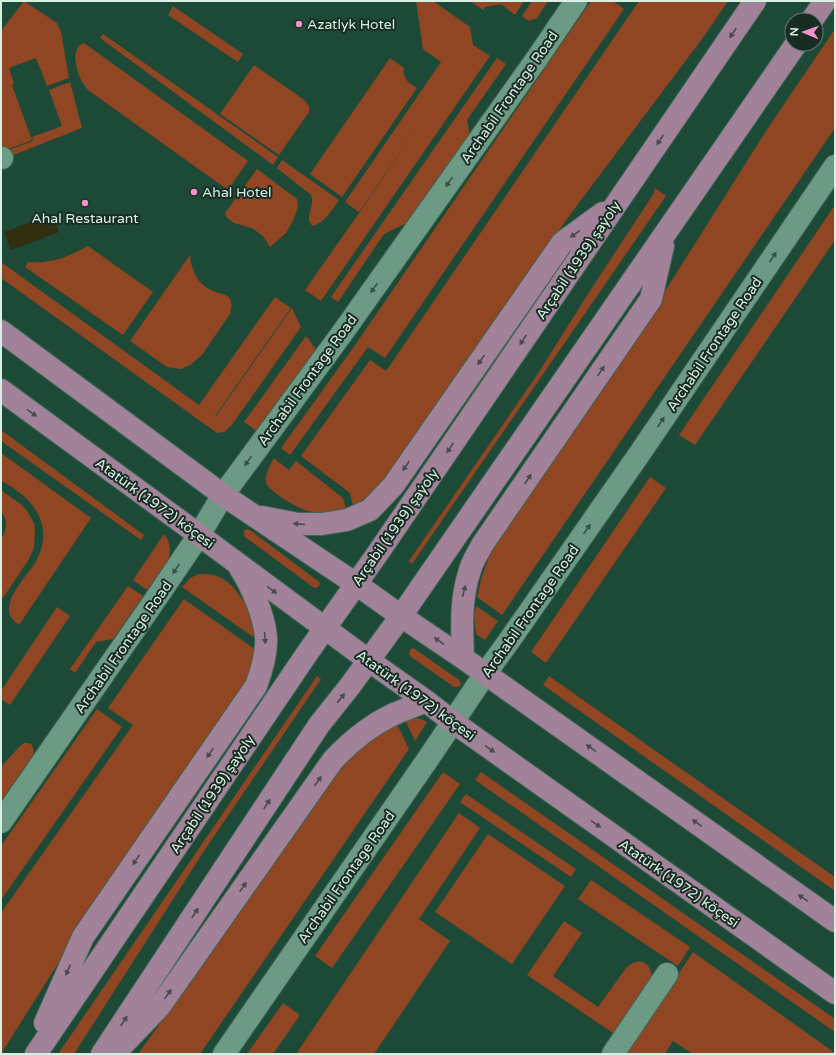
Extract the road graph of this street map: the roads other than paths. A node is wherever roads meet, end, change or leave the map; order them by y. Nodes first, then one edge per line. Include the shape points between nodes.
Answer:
1 (576, 1) edge
2 (755, 1) edge
3 (825, 1) edge
4 (817, 12) edge
5 (791, 52) edge
6 (835, 166) edge
7 (617, 202) junction
8 (666, 234) junction
9 (1, 331) edge
10 (1, 390) edge
11 (223, 495) junction
12 (253, 515) junction
13 (199, 535) junction
14 (237, 564) junction
15 (356, 584) junction
16 (401, 616) junction
17 (325, 628) junction
18 (464, 658) junction
19 (368, 660) junction
20 (485, 674) junction
21 (426, 701) junction
22 (453, 722) junction
23 (1, 822) edge
24 (835, 921) edge
25 (667, 974) dead end
26 (835, 993) edge
27 (31, 1054) edge
28 (36, 1054) edge
29 (102, 1054) edge
30 (115, 1054) edge
31 (224, 1054) edge
32 (613, 1054) edge

1 -> 11 street, Archabil Frontage Road via 347,325
2 -> 7 main road, Arçabil (1939) şaýoly
3 - 4 main road
5 - 8 main road
20 -> 6 street, Archabil Frontage Road via 638,456
7 -> 12 main road via 562,243 393,486 370,510 347,520 322,524 298,524
7 -> 15 main road, Arçabil (1939) şaýoly
8 - 16 main road
18 -> 8 main road via 463,597 470,569 482,545 650,299
9 - 11 main road
10 -> 13 main road, Atatürk (1972) köçesi
11 - 12 main road
11 - 13 street, Archabil Frontage Road
12 - 15 main road
13 - 14 main road, Atatürk (1972) köçesi
13 -> 23 street, Archabil Frontage Road
14 -> 17 main road, Atatürk (1972) köçesi
14 -> 27 main road via 261,612 266,636 262,670 256,686 83,937
15 - 16 main road
15 - 17 main road, Arçabil (1939) şaýoly
18 -> 16 main road
16 - 19 main road
17 - 19 main road, Atatürk (1972) köçesi
17 - 28 main road, Arçabil (1939) şaýoly
18 - 20 main road
19 - 21 main road, Atatürk (1972) köçesi
29 -> 19 main road via 319,726
20 - 22 street, Archabil Frontage Road
24 -> 20 main road
21 - 22 main road, Atatürk (1972) köçesi
30 -> 21 main road via 160,1006 333,760 348,744 377,723
22 -> 26 main road, Atatürk (1972) köçesi
22 - 31 street, Archabil Frontage Road
25 - 32 street

